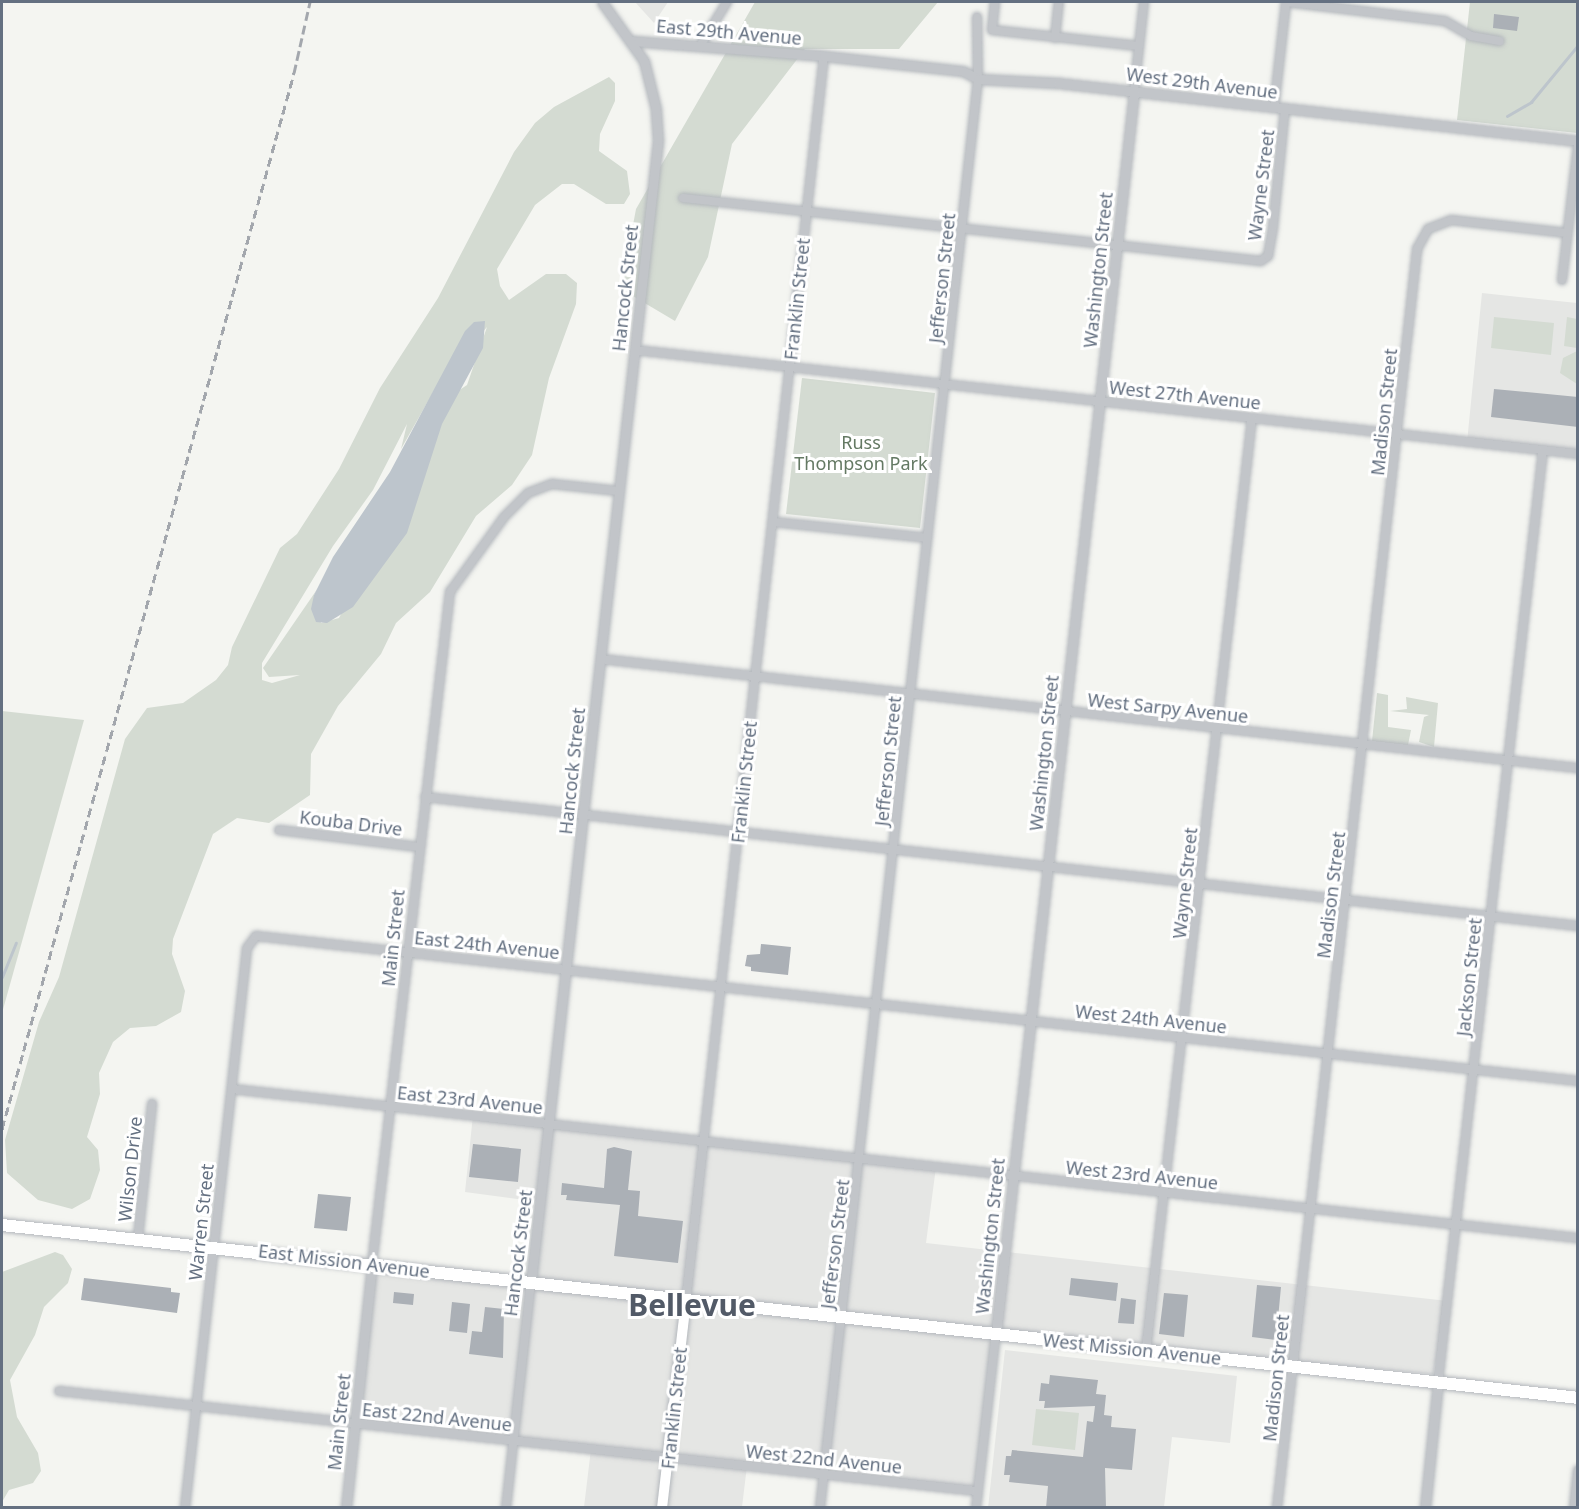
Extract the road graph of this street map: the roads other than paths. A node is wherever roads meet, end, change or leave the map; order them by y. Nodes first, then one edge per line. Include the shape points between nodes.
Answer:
1 (602, 2) edge
2 (727, 2) edge
3 (995, 2) edge
4 (1059, 2) edge
5 (1144, 2) edge
6 (1286, 2) edge
7 (977, 17) dead end
8 (1055, 38) junction
9 (633, 41) junction
10 (1500, 41) dead end
11 (700, 46) junction
12 (1139, 46) junction
13 (824, 56) junction
14 (978, 79) junction
15 (1134, 92) junction
16 (1274, 108) junction
17 (1285, 109) junction
18 (1578, 143) edge
19 (683, 198) dead end
20 (807, 213) junction
21 (962, 229) junction
22 (1567, 233) junction
23 (1117, 246) junction
24 (1562, 280) dead end
25 (635, 350) junction
26 (790, 366) junction
27 (945, 383) junction
28 (1100, 401) junction
29 (1252, 418) junction
30 (1396, 433) junction
31 (1543, 450) junction
32 (1578, 454) edge
33 (619, 491) junction
34 (772, 522) junction
35 (927, 538) junction
36 (601, 660) junction
37 (755, 677) junction
38 (911, 694) junction
39 (1065, 712) junction
40 (1217, 728) junction
41 (1363, 745) junction
42 (1510, 761) junction
43 (1578, 768) edge
44 (425, 797) junction
45 (584, 815) junction
46 (279, 830) dead end
47 (738, 833) junction
48 (420, 847) junction
49 (894, 849) junction
50 (1048, 867) junction
51 (1200, 883) junction
52 (1346, 900) junction
53 (1492, 916) junction
54 (1578, 926) edge
55 (250, 940) joint
56 (408, 952) junction
57 (567, 969) junction
58 (722, 986) junction
59 (877, 1004) junction
60 (1031, 1021) junction
61 (1183, 1038) junction
62 (1328, 1054) junction
63 (1475, 1071) junction
64 (1578, 1081) edge
65 (231, 1089) junction
66 (152, 1104) dead end
67 (390, 1106) junction
68 (550, 1124) junction
69 (704, 1141) junction
70 (861, 1158) junction
71 (1013, 1176) junction
72 (1164, 1193) junction
73 (1310, 1208) junction
74 (2, 1225) edge
75 (1457, 1225) junction
76 (138, 1238) junction
77 (1578, 1238) edge
78 (213, 1246) junction
79 (372, 1265) junction
80 (531, 1282) junction
81 (686, 1300) junction
82 (842, 1316) junction
83 (996, 1333) junction
84 (1146, 1350) junction
85 (1292, 1366) junction
86 (1438, 1382) junction
87 (59, 1391) dead end
88 (1578, 1398) edge
89 (196, 1406) junction
90 (355, 1423) junction
91 (513, 1440) junction
92 (668, 1456) junction
93 (1578, 1470) edge
94 (824, 1474) junction
95 (977, 1491) junction
96 (185, 1508) edge
97 (346, 1508) edge
98 (506, 1508) edge
99 (662, 1508) edge
100 (820, 1508) edge
101 (976, 1508) edge
102 (1277, 1508) edge
103 (1425, 1508) edge
104 (1574, 1508) edge

1 - 9 street, Hancock Street
2 - 11 street
3 - 8 street via 992,30
4 - 8 street
5 - 12 street, Washington Street
6 - 10 street via 1445,21 1471,36
6 - 16 street, Wayne Street
7 - 14 street, Jefferson Street
8 - 12 street
9 - 11 street, East 29th Avenue
9 - 25 street, Hancock Street via 651,86 658,140
11 - 13 street, East 29th Avenue
12 - 15 street, Washington Street
13 - 14 street, West 29th Avenue via 963,71
13 - 20 street, Franklin Street
14 - 15 street, West 29th Avenue
14 - 21 street, Jefferson Street
15 - 16 street, West 29th Avenue
15 - 23 street, Washington Street
16 - 17 street, West 29th Avenue
17 - 18 street, West 29th Avenue
17 - 23 street, Wayne Street via 1268,256 1261,261
18 - 22 street
19 - 20 street
20 - 21 street
20 - 26 street, Franklin Street
21 - 23 street
21 - 27 street, Jefferson Street
22 - 24 street
22 - 30 street, Madison Street via 1469,221 1438,222 1421,238
23 - 28 street, Washington Street
25 - 26 street, West 27th Avenue
25 - 33 street, Hancock Street
26 - 27 street, West 27th Avenue
26 - 34 street, Franklin Street
27 - 28 street, West 27th Avenue
27 - 35 street, Jefferson Street
28 - 29 street, West 27th Avenue
28 - 39 street, Washington Street
29 - 30 street, West 27th Avenue
29 - 40 street, Wayne Street
30 - 31 street, West 27th Avenue
30 - 41 street, Madison Street
31 - 32 street, West 27th Avenue
31 - 42 street, Jackson Street
33 - 36 street, Hancock Street
33 - 44 street, Main Street via 552,484 528,493 455,582 446,608
34 - 35 street
34 - 37 street, Franklin Street
35 - 38 street, Jefferson Street
36 - 37 street, West Sarpy Avenue
36 - 45 street, Hancock Street
37 - 38 street, West Sarpy Avenue
37 - 47 street, Franklin Street
38 - 39 street, West Sarpy Avenue
38 - 49 street, Jefferson Street
39 - 40 street, West Sarpy Avenue
39 - 50 street, Washington Street
40 - 41 street, West Sarpy Avenue
40 - 51 street, Wayne Street
41 - 42 street, West Sarpy Avenue
41 - 52 street, Madison Street
42 - 43 street, West Sarpy Avenue
42 - 53 street, Jackson Street
44 - 45 street
44 - 48 street, Main Street
45 - 47 street
45 - 57 street, Hancock Street
46 - 48 street, Kouba Drive
47 - 49 street
47 - 58 street, Franklin Street
48 - 56 street, Main Street
49 - 50 street
49 - 59 street, Jefferson Street
50 - 51 street
50 - 60 street, Washington Street
51 - 52 street
51 - 61 street, Wayne Street
52 - 53 street
52 - 62 street, Madison Street
53 - 54 street
53 - 63 street, Jackson Street
55 - 56 street, East 24th Avenue via 266,936
55 - 65 street, Warren Street
56 - 57 street, East 24th Avenue
56 - 67 street, Main Street
57 - 58 street, East 24th Avenue
57 - 68 street, Hancock Street
58 - 59 street, West 24th Avenue
58 - 69 street, Franklin Street
59 - 60 street, West 24th Avenue
59 - 70 street, Jefferson Street
60 - 61 street, West 24th Avenue
60 - 71 street, Washington Street
61 - 62 street, West 24th Avenue
61 - 72 street, Wayne Street
62 - 63 street, West 24th Avenue
62 - 73 street, Madison Street
63 - 64 street, West 24th Avenue
63 - 75 street, Jackson Street
65 - 67 street, East 23rd Avenue
65 - 78 street, Warren Street
66 - 76 street, Wilson Drive
67 - 68 street, East 23rd Avenue
67 - 79 street, Main Street
68 - 69 street, East 23rd Avenue
68 - 80 street, Hancock Street
69 - 70 street, West 23rd Avenue
69 - 81 street, Franklin Street
70 - 71 street, West 23rd Avenue
70 - 82 street, Jefferson Street
71 - 72 street, West 23rd Avenue
71 - 83 street, Washington Street
72 - 73 street, West 23rd Avenue
72 - 84 street, Wayne Street
73 - 75 street, West 23rd Avenue
73 - 85 street, Madison Street
74 - 76 main road, East Mission Avenue
75 - 77 street, West 23rd Avenue
75 - 86 street, Jackson Street
76 - 78 main road, East Mission Avenue
78 - 79 main road, East Mission Avenue
78 - 89 street, Warren Street
79 - 80 main road, East Mission Avenue
79 - 90 street, Main Street
80 - 81 main road, East Mission Avenue
80 - 91 street, Hancock Street
81 - 82 main road, West Mission Avenue
81 - 92 main road, Franklin Street
82 - 83 main road, West Mission Avenue
82 - 94 street, Jefferson Street
83 - 84 main road, West Mission Avenue
83 - 95 street, Washington Street
84 - 85 main road, West Mission Avenue
85 - 86 main road, West Mission Avenue
85 - 102 street, Madison Street
86 - 88 main road, West Mission Avenue
86 - 103 street, Jackson Street
87 - 89 street, East 22nd Avenue
89 - 90 street, East 22nd Avenue
89 - 96 street, Warren Street
90 - 91 street, East 22nd Avenue
90 - 97 street, Main Street
91 - 92 street, East 22nd Avenue
91 - 98 street, Hancock Street
92 - 94 street, West 22nd Avenue
92 - 99 main road, Franklin Street
93 - 104 street
94 - 95 street, West 22nd Avenue
94 - 100 street, Jefferson Street
95 - 101 street, Washington Street

